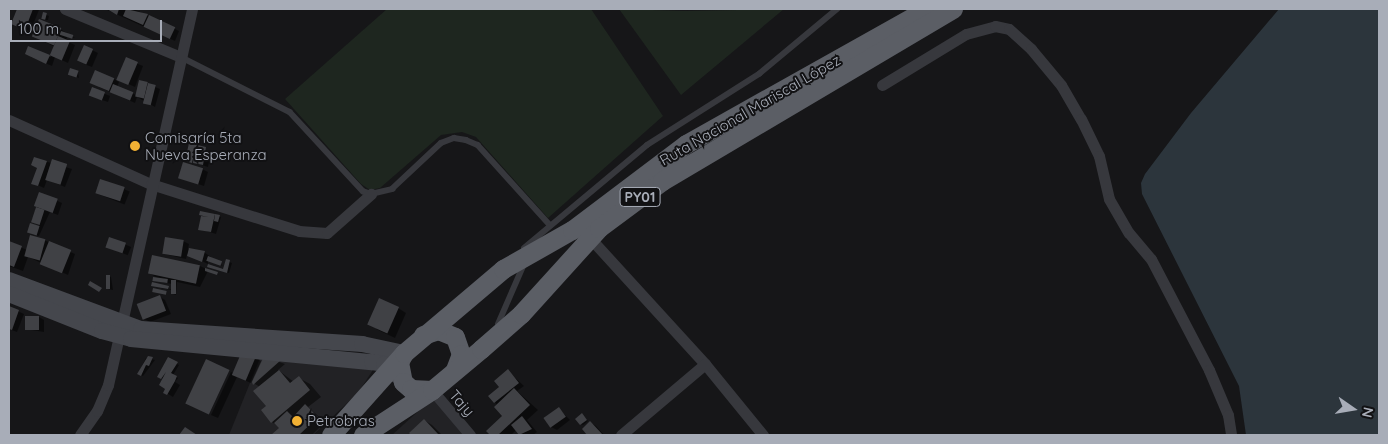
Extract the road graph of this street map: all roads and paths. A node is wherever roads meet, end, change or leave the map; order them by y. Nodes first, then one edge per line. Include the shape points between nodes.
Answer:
1 (65, 9) edge
2 (192, 9) edge
3 (837, 9) edge
4 (927, 9) edge
5 (953, 9) edge
6 (181, 57) junction
7 (882, 85) dead end
8 (9, 120) edge
9 (151, 184) junction
10 (371, 194) junction
11 (550, 225) junction
12 (538, 235) junction
13 (590, 238) junction
14 (528, 254) junction
15 (503, 269) junction
16 (9, 280) edge
17 (9, 294) edge
18 (122, 330) junction
19 (421, 336) junction
20 (481, 349) junction
21 (404, 353) junction
22 (705, 364) junction
23 (455, 370) junction
24 (396, 374) junction
25 (432, 390) junction
26 (412, 403) junction
27 (80, 435) edge
28 (331, 435) edge
29 (364, 435) edge
30 (380, 435) edge
31 (470, 435) edge
32 (621, 435) edge
33 (762, 435) edge
34 (1231, 435) edge

1 - 6 street
2 - 6 street
3 - 11 lane via 760,74 647,146
4 - 14 highway, Ruta Nacional Mariscal López / PY01 via 686,144 572,230
5 - 13 highway, Ruta Nacional Mariscal López / PY01 via 662,181
6 - 9 street
6 - 10 lane via 290,112 363,191
7 - 34 street via 966,34 995,26 1010,29 1031,49 1061,85 1081,118 1099,156 1108,200 1156,267 1208,370 1228,415
8 - 9 street
9 - 10 street via 299,231 317,233 327,232
9 - 18 street
10 - 11 lane via 392,188 441,143 454,138 466,140 478,146
11 - 12 lane
12 - 14 lane
12 - 15 lane
13 - 20 highway, Ruta Nacional Mariscal López / PY01 via 521,314
13 - 22 street
14 - 15 highway, Ruta Nacional Mariscal López / PY01
14 - 20 lane via 502,318
15 - 19 highway, Ruta Nacional Mariscal López / PY01
16 - 18 main road
17 - 18 main road
18 - 21 main road via 372,345
18 - 24 main road via 164,344 372,362
18 - 27 street via 97,410
19 - 21 highway, Ruta Nacional Mariscal López / PY01
19 - 23 highway via 438,330 455,337 461,354
20 - 23 highway, Ruta Nacional Mariscal López / PY01
21 - 24 highway
22 - 32 street
22 - 33 street
23 - 25 highway, Ruta Nacional Mariscal López / PY01
24 - 25 highway via 411,389
24 - 28 highway
25 - 26 highway, Ruta Nacional Mariscal López / PY01
25 - 31 street, Tajy
26 - 29 highway, Ruta Nacional Mariscal López / PY01
26 - 30 street

